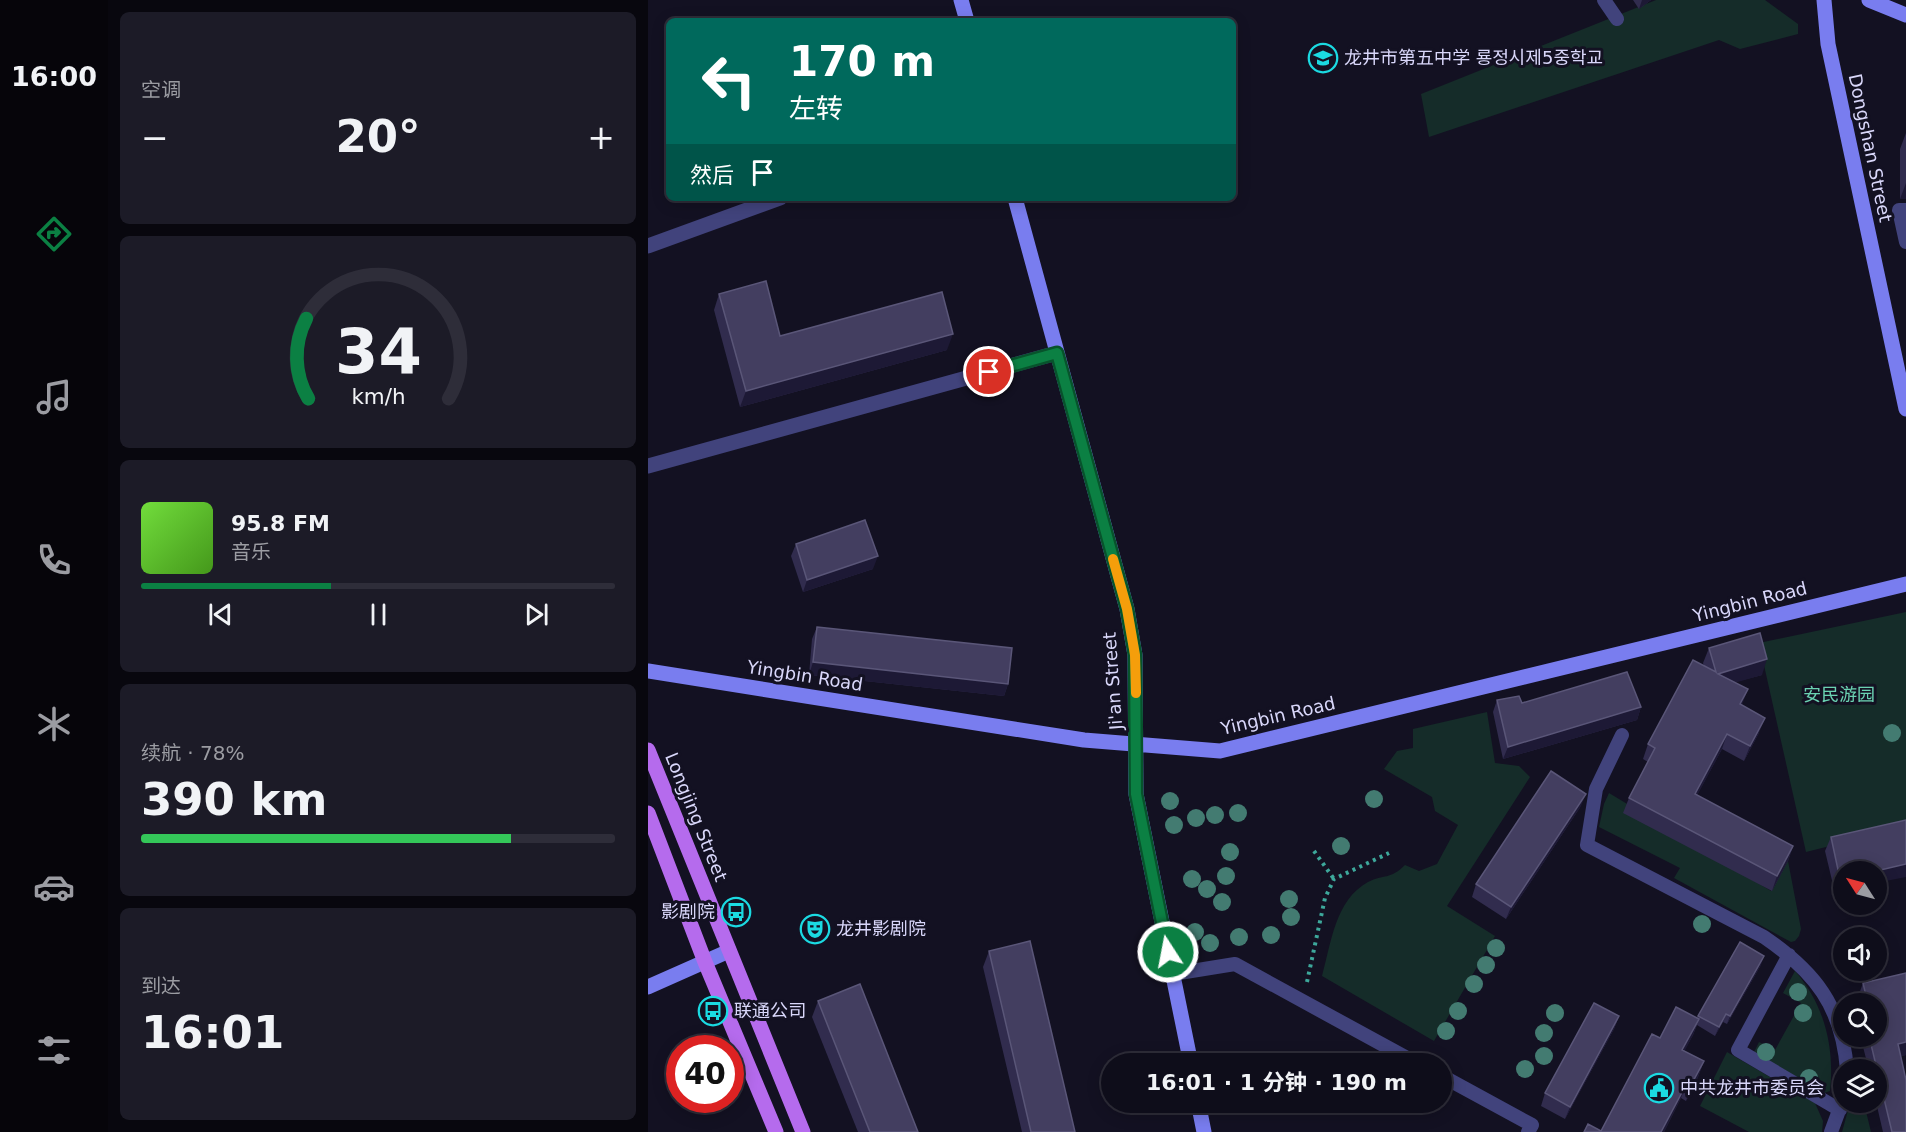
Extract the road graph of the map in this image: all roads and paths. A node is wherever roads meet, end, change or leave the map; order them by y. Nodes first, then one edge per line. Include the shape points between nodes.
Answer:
1 (961, 0) edge
2 (1604, 0) edge
3 (1824, 0) edge
4 (1869, 0) edge
5 (1906, 15) edge
6 (966, 18) edge
7 (1617, 19) dead end
8 (772, 201) edge
9 (1016, 201) edge
10 (1906, 210) edge
11 (1906, 242) edge
12 (648, 246) edge
13 (1057, 353) junction
14 (1906, 409) edge
15 (648, 466) edge
16 (1906, 584) edge
17 (648, 671) edge
18 (1622, 735) dead end
19 (1136, 746) junction
20 (648, 750) edge
21 (648, 813) edge
22 (1314, 851) dead end
23 (1389, 853) dead end
24 (1334, 879) junction
25 (729, 951) junction
26 (1789, 955) junction
27 (705, 962) junction
28 (1173, 974) junction
29 (648, 987) edge
30 (1303, 1001) junction
31 (1189, 1053) edge
32 (1398, 1053) edge
33 (1846, 1059) edge
34 (1452, 1081) edge
35 (1833, 1098) edge
36 (1200, 1113) edge
37 (1838, 1113) edge
38 (776, 1132) edge
39 (803, 1132) edge
40 (1204, 1132) edge
41 (1528, 1132) edge
42 (1831, 1132) edge

1 - 6 street
2 - 7 lane
3 - 14 street, Dongshan Street via 1828,44
4 - 5 street
8 - 12 street
9 - 13 street, Ji'an Street
10 - 11 lane via 1899,210
13 - 15 street
13 - 19 street, Ji'an Street via 1127,609 1135,655
16 - 19 street, Yingbin Road via 1220,751 1157,744
17 - 19 street, Yingbin Road
18 - 26 lane via 1596,789 1587,845
19 - 28 street, Ji'an Street via 1136,794
20 - 25 main road, Longjing Street
21 - 27 main road
22 - 24 path
23 - 24 path
24 - 30 path via 1325,898
25 - 27 street
25 - 39 main road, Longjing Street
26 - 33 lane via 1817,982 1832,1009
26 - 35 lane via 1738,1050
27 - 29 street
27 - 38 main road
28 - 30 lane via 1235,964
28 - 31 street, Ji'an Street
30 - 32 lane
34 - 41 lane via 1532,1125
36 - 40 street
37 - 42 lane

